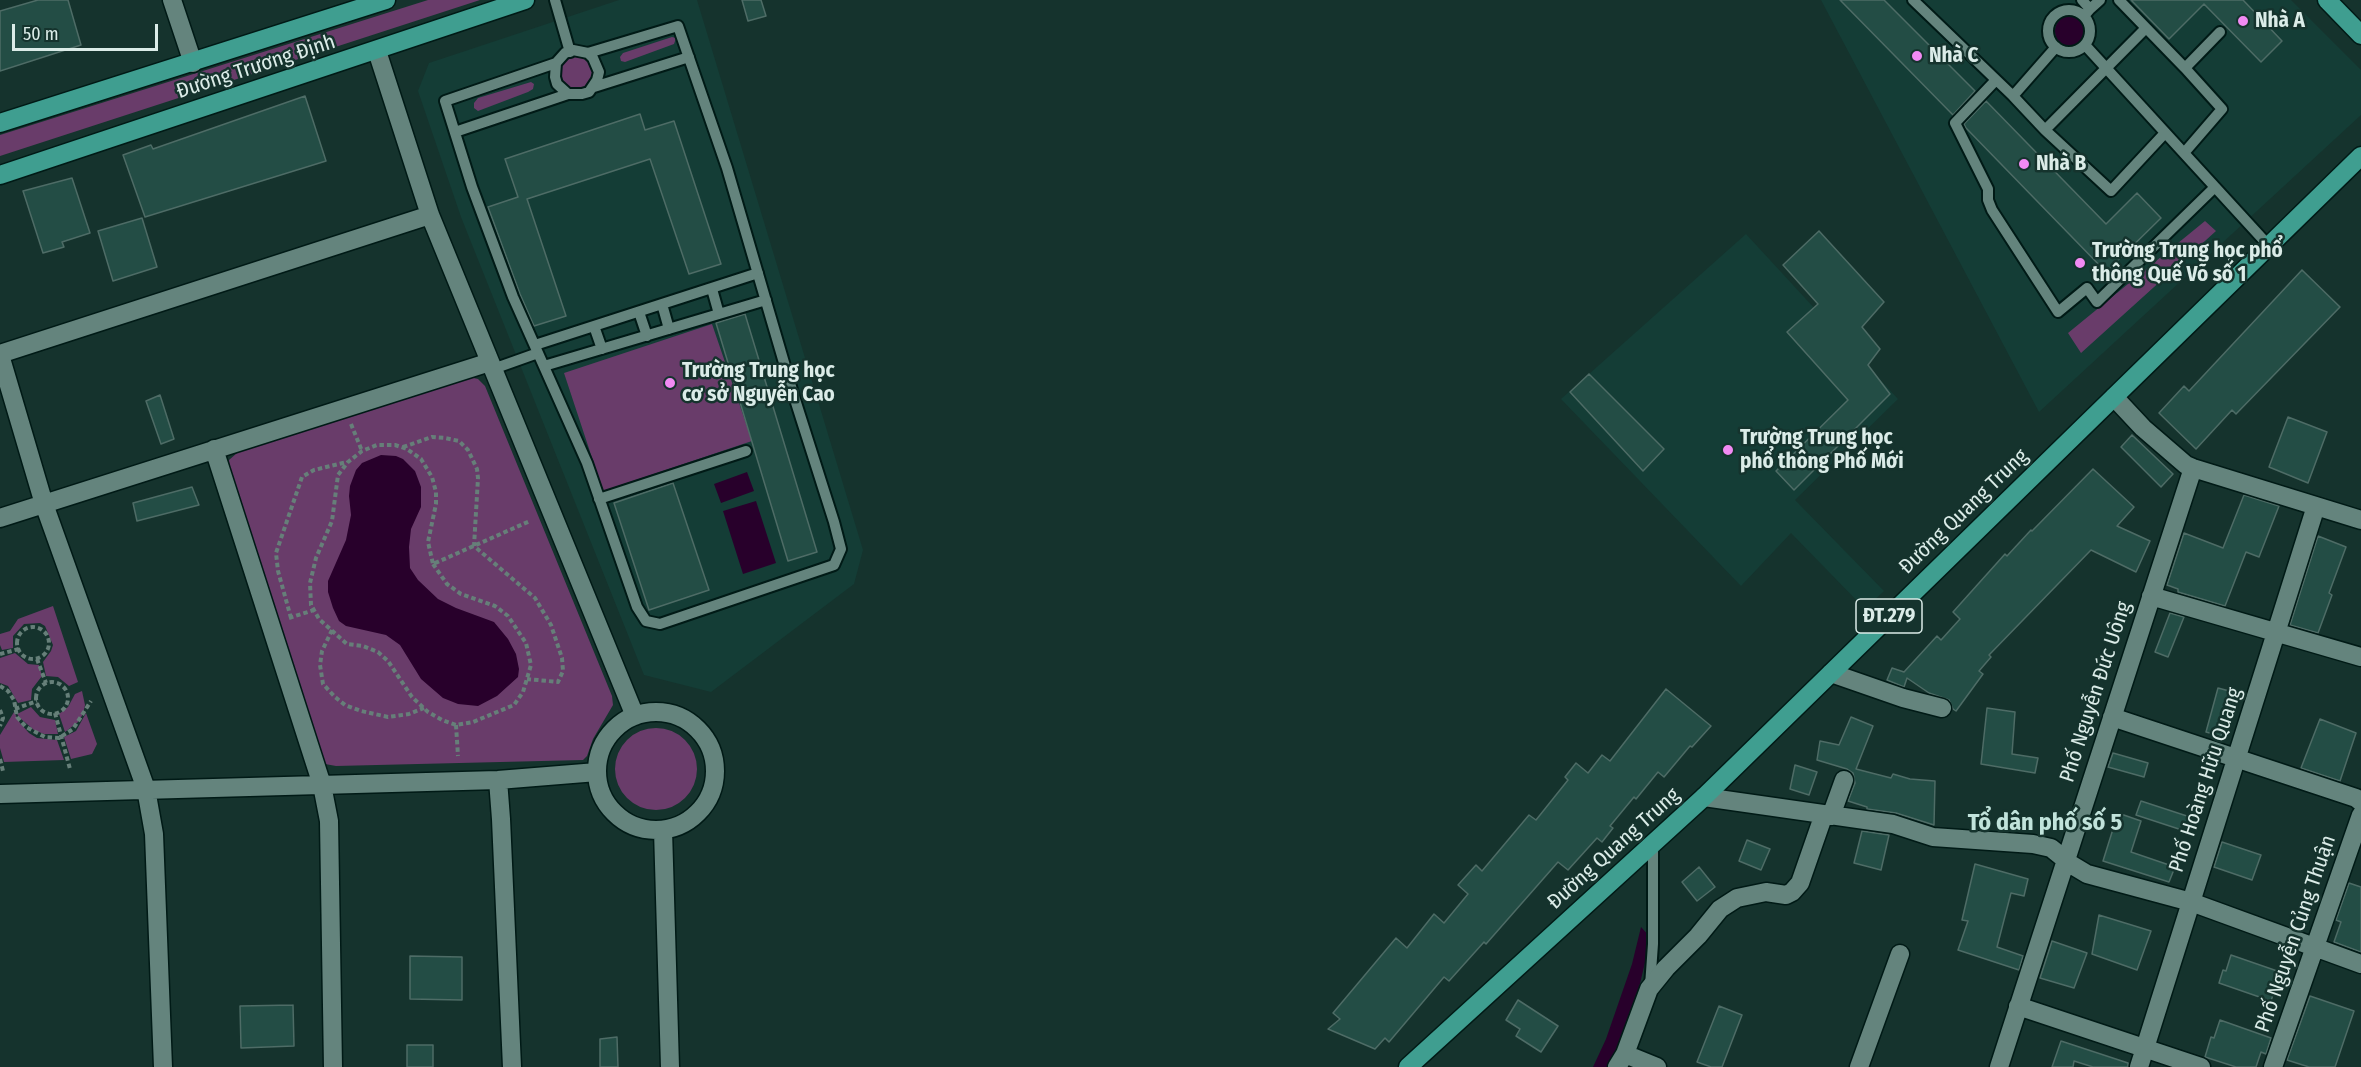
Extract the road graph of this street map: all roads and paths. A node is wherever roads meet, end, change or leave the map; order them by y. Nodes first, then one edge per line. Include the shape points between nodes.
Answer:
1 (172, 0) edge
2 (386, 0) edge
3 (525, 0) edge
4 (555, 0) edge
5 (1913, 0) edge
6 (2082, 0) edge
7 (2100, 0) edge
8 (2119, 0) edge
9 (2327, 0) edge
10 (2087, 12) junction
11 (2146, 28) junction
12 (2220, 32) dead end
13 (2361, 35) edge
14 (2085, 45) junction
15 (2056, 46) junction
16 (376, 51) junction
17 (570, 52) junction
18 (588, 53) junction
19 (689, 57) junction
20 (193, 63) junction
21 (556, 63) junction
22 (2106, 68) junction
23 (2185, 68) junction
24 (1996, 80) junction
25 (594, 87) junction
26 (568, 94) junction
27 (2013, 96) junction
28 (0, 123) edge
29 (2045, 130) junction
30 (455, 132) junction
31 (2165, 132) junction
32 (2184, 153) junction
33 (2361, 156) edge
34 (0, 175) edge
35 (2215, 187) junction
36 (430, 215) junction
37 (2269, 246) junction
38 (758, 273) junction
39 (711, 289) junction
40 (766, 300) junction
41 (662, 304) junction
42 (639, 312) junction
43 (719, 314) junction
44 (594, 326) junction
45 (669, 329) junction
46 (647, 336) junction
47 (537, 349) junction
48 (602, 349) junction
49 (0, 354) edge
50 (492, 366) junction
51 (544, 366) junction
52 (2114, 398) junction
53 (349, 419) dead end
54 (401, 447) junction
55 (214, 449) junction
56 (362, 451) junction
57 (746, 451) dead end
58 (348, 462) junction
59 (2193, 468) junction
60 (599, 499) junction
61 (44, 504) junction
62 (2316, 506) junction
63 (0, 518) edge
64 (2361, 520) edge
65 (530, 521) dead end
66 (474, 546) junction
67 (433, 564) junction
68 (2151, 596) junction
69 (314, 610) junction
70 (291, 618) junction
71 (285, 620) dead end
72 (332, 630) junction
73 (2277, 632) junction
74 (19, 649) junction
75 (0, 654) edge
76 (2361, 657) edge
77 (37, 659) junction
78 (1832, 673) junction
79 (527, 679) junction
80 (46, 683) junction
81 (0, 686) edge
82 (37, 701) junction
83 (91, 701) dead end
84 (424, 708) junction
85 (1942, 708) dead end
86 (15, 709) junction
87 (0, 710) edge
88 (55, 713) junction
89 (635, 716) junction
90 (2112, 717) junction
91 (456, 724) junction
92 (0, 726) edge
93 (61, 736) junction
94 (458, 756) dead end
95 (2237, 758) junction
96 (0, 759) edge
97 (70, 769) dead end
98 (3, 771) dead end
99 (597, 772) junction
100 (498, 780) junction
101 (1844, 780) dead end
102 (322, 785) junction
103 (146, 789) junction
104 (0, 794) edge
105 (1704, 797) junction
106 (2361, 802) edge
107 (1828, 815) junction
108 (2361, 815) edge
109 (663, 830) junction
110 (1653, 844) junction
111 (2066, 860) junction
112 (2191, 902) junction
113 (2313, 948) junction
114 (1900, 954) dead end
115 (2361, 964) edge
116 (1649, 989) junction
117 (2018, 1006) junction
118 (2145, 1048) junction
119 (1621, 1060) edge
120 (163, 1067) edge
121 (333, 1067) edge
122 (512, 1067) edge
123 (670, 1067) edge
124 (1408, 1067) edge
125 (1657, 1067) edge
126 (1859, 1067) edge
127 (1998, 1067) edge
128 (2139, 1067) edge
129 (2201, 1067) edge
130 (2273, 1067) edge

1 - 20 street
2 - 20 main road, Đường Trương Định
3 - 16 main road, Đường Trương Định
4 - 17 lane
5 - 24 lane
6 - 10 lane
7 - 10 lane
8 - 11 lane
9 - 13 main road
10 - 14 lane via 2090,33
10 - 15 lane via 2072,10 2054,16 2048,28
11 - 22 lane
11 - 23 lane
12 - 23 lane
14 - 15 lane via 2074,51
14 - 22 lane
15 - 27 lane
16 - 34 main road, Đường Trương Định
16 - 36 street
17 - 18 lane
17 - 21 lane
18 - 19 lane via 678,26
18 - 25 lane via 599,72
19 - 25 lane
19 - 38 lane
20 - 28 main road, Đường Trương Định
21 - 26 lane via 557,84
21 - 30 lane via 445,101
22 - 29 lane
22 - 31 lane
23 - 32 lane via 2222,109
24 - 27 lane
24 - 35 lane via 1955,123 1988,189 1992,210 2058,312 2087,288 2097,302
25 - 26 lane via 582,94
26 - 30 lane
27 - 29 lane
29 - 31 lane via 2111,191
30 - 47 lane via 513,297
31 - 32 lane
32 - 35 lane
33 - 37 main road, Đường Quang Trung / ĐT.279
35 - 37 lane
36 - 49 street
36 - 50 street
37 - 52 main road, Đường Quang Trung / ĐT.279
38 - 39 lane
38 - 40 lane
39 - 41 lane
39 - 43 lane
40 - 43 lane
40 - 60 lane via 841,549 834,565 660,624 646,621 637,607
41 - 42 lane
41 - 45 lane
42 - 44 lane
42 - 46 lane
43 - 45 lane
44 - 47 lane
44 - 48 lane
45 - 46 lane
46 - 48 lane
47 - 50 lane
47 - 51 lane
48 - 51 lane
49 - 61 street
50 - 55 street
50 - 89 street
51 - 60 lane
52 - 59 street via 2143,428
52 - 78 main road, Đường Quang Trung / ĐT.279
53 - 56 path
54 - 56 path via 377,445
54 - 66 path via 439,437 459,441 468,450 478,478
54 - 67 path via 421,459 432,477 436,504 428,542
55 - 61 street
55 - 102 street
56 - 58 path
57 - 60 lane
58 - 69 path via 338,475 332,521 310,583
58 - 70 path via 302,477 276,553
59 - 62 street
59 - 68 street, Phố Nguyễn Đức Uông
61 - 63 street
61 - 103 street
62 - 64 street
62 - 73 street, Phố Hoàng Hữu Quang
65 - 66 path
66 - 67 path
66 - 79 path via 535,598 551,625 563,671 558,682
67 - 79 path via 447,584 461,594 495,606 508,616 526,643 531,665
68 - 73 street
68 - 90 street, Phố Nguyễn Đức Uông
69 - 70 path
69 - 72 path
70 - 71 path
72 - 84 path via 347,644 378,652
72 - 84 path via 320,665 323,684 335,697 345,705 388,717
73 - 76 street
73 - 95 street, Phố Hoàng Hữu Quang
74 - 75 path
74 - 77 path via 28,658
74 - 77 path via 22,632 32,627 42,630 48,638 48,649
77 - 80 path
78 - 85 street
78 - 105 main road, Đường Quang Trung / ĐT.279
79 - 91 path via 514,705 482,719
80 - 82 path via 38,690
80 - 88 path via 57,682 68,693 65,707
81 - 86 path via 14,700
82 - 86 path
82 - 88 path via 42,710
83 - 93 path via 78,724
84 - 91 path
86 - 93 path via 31,731 45,737
87 - 92 path
88 - 93 path
89 - 99 street via 619,724 607,738 599,754
89 - 109 street via 658,712 680,717 704,737 713,758 714,781 706,802 691,819
90 - 95 street
90 - 111 street, Phố Nguyễn Đức Uông
91 - 94 path
93 - 97 path
95 - 106 street
95 - 112 street, Phố Hoàng Hữu Quang
96 - 98 path
99 - 100 street
99 - 109 street via 600,790 614,812 636,827
100 - 102 street
100 - 122 street
101 - 107 street
102 - 103 street
102 - 121 street via 329,821
103 - 104 street
103 - 120 street via 154,834
105 - 107 street
105 - 110 main road, Đường Quang Trung / ĐT.279
107 - 111 street via 1893,825 1933,837 2033,844 2051,848
107 - 116 street via 1800,883 1792,892 1737,898 1720,909
108 - 113 street, Phố Nguyễn Củng Thuận
109 - 123 street
110 - 116 lane
110 - 124 main road, Đường Quang Trung / ĐT.279
111 - 112 street via 2087,874
111 - 117 street, Phố Nguyễn Đức Uông
112 - 113 street
112 - 118 street, Phố Hoàng Hữu Quang
113 - 115 street
113 - 130 street, Phố Nguyễn Củng Thuận
114 - 126 street
116 - 119 street
117 - 118 street
117 - 127 street, Phố Nguyễn Đức Uông
118 - 128 street, Phố Hoàng Hữu Quang
118 - 129 street
119 - 125 street

